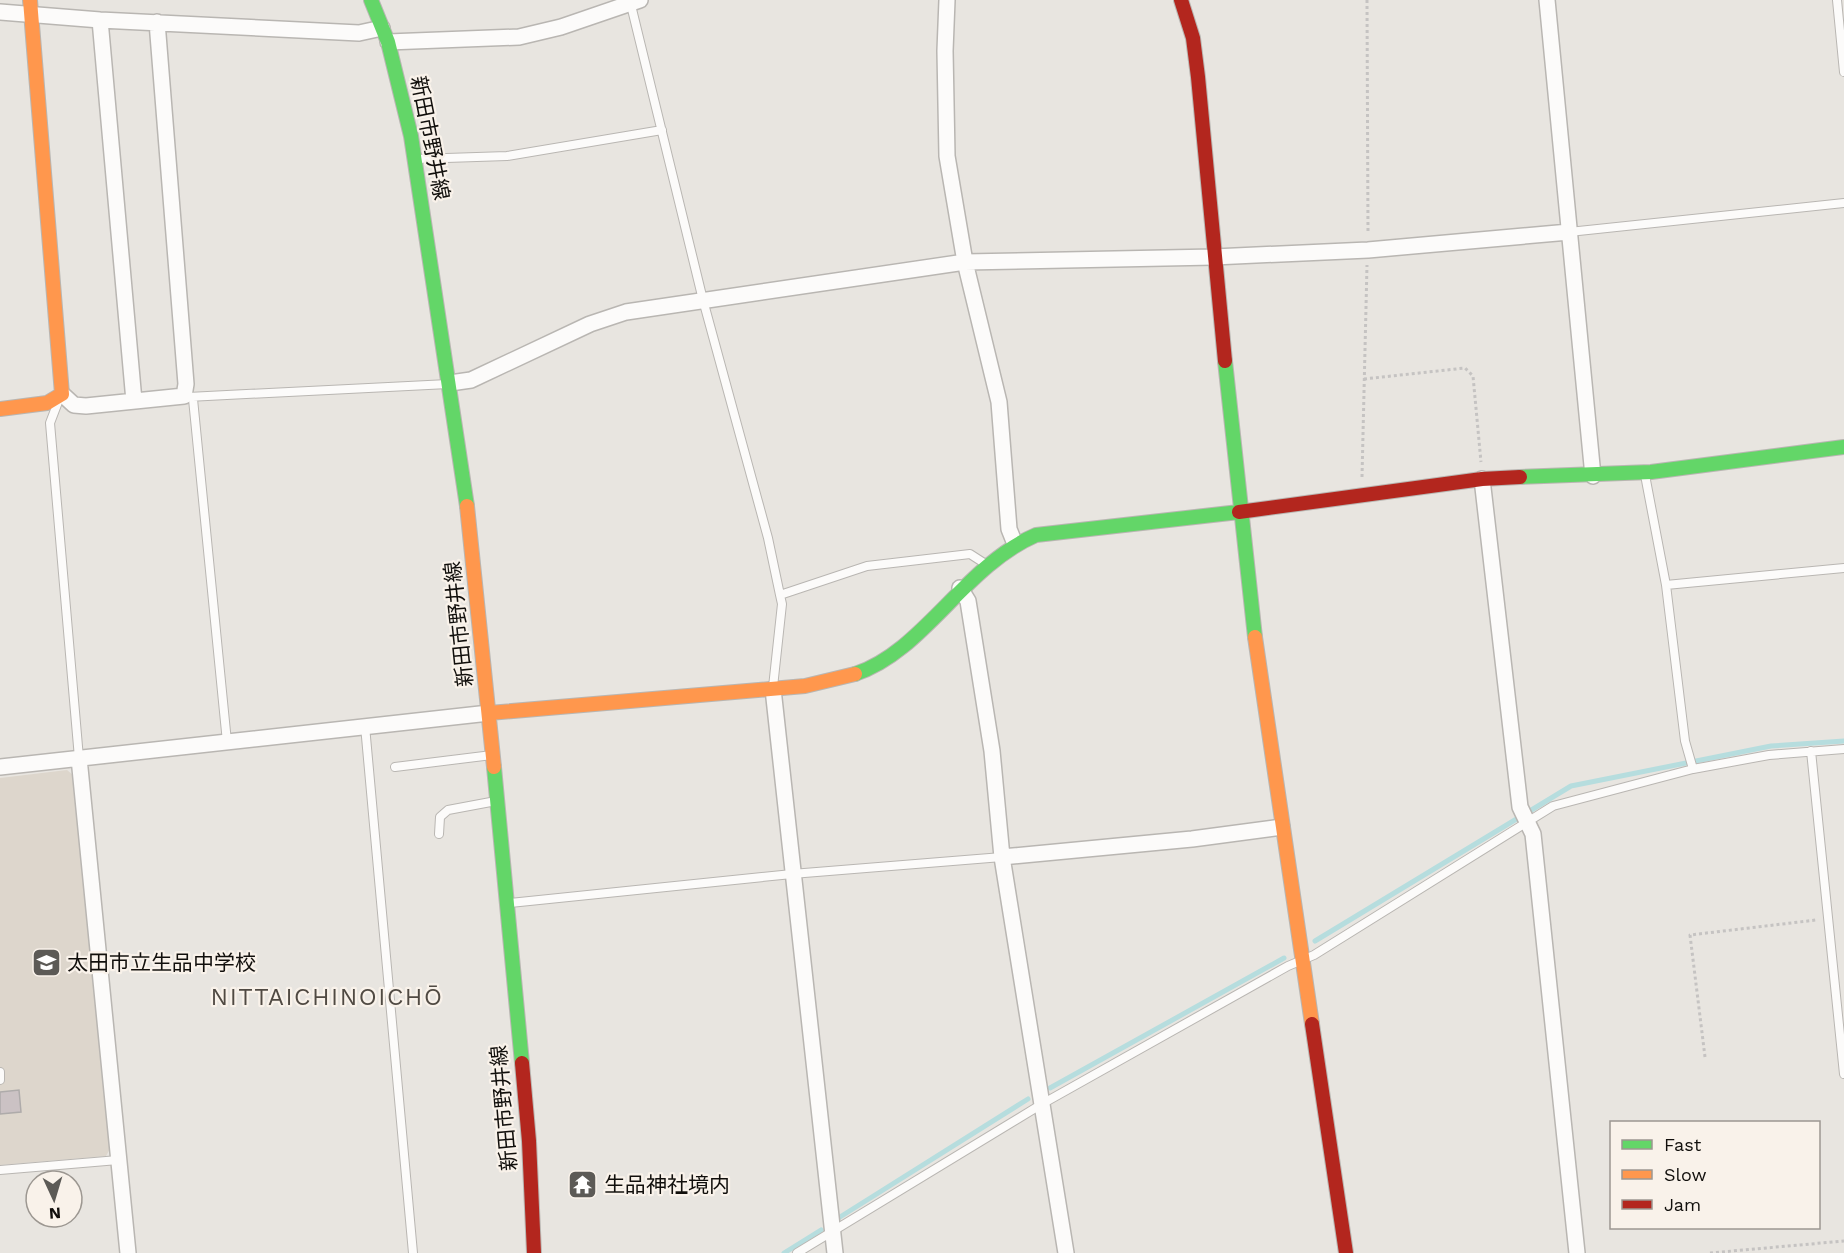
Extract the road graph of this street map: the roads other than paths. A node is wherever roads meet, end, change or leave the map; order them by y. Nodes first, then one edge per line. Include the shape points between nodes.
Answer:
1 (371, 0) edge
2 (947, 0) edge
3 (1181, 0) edge
4 (1547, 0) edge
5 (1837, 0) edge
6 (633, 1) edge
7 (31, 7) edge
8 (0, 12) edge
9 (100, 20) junction
10 (157, 22) junction
11 (385, 35) junction
12 (1844, 72) edge
13 (662, 130) junction
14 (415, 159) junction
15 (1844, 203) edge
16 (1569, 232) junction
17 (1214, 257) junction
18 (965, 262) junction
19 (703, 300) junction
20 (450, 383) junction
21 (62, 394) junction
22 (188, 398) junction
23 (134, 401) junction
24 (0, 409) edge
25 (1844, 447) edge
26 (1645, 472) junction
27 (1593, 476) junction
28 (1482, 479) junction
29 (1241, 512) junction
30 (1015, 544) junction
31 (986, 565) junction
32 (1844, 568) edge
33 (1666, 585) junction
34 (960, 588) junction
35 (780, 595) junction
36 (773, 688) junction
37 (489, 713) junction
38 (365, 726) junction
39 (226, 742) junction
40 (1844, 749) edge
41 (1811, 752) junction
42 (493, 755) junction
43 (79, 758) junction
44 (0, 767) edge
45 (395, 767) dead end
46 (1693, 769) junction
47 (498, 801) junction
48 (1528, 821) junction
49 (1282, 826) junction
50 (439, 834) dead end
51 (1002, 857) junction
52 (792, 874) junction
53 (508, 903) junction
54 (1301, 960) junction
55 (0, 1072) edge
56 (1844, 1074) edge
57 (0, 1080) edge
58 (1041, 1104) junction
59 (118, 1160) junction
60 (0, 1170) edge
61 (832, 1232) junction
62 (128, 1253) edge
63 (413, 1253) edge
64 (534, 1253) edge
65 (797, 1253) edge
66 (835, 1253) edge
67 (1066, 1253) edge
68 (1346, 1253) edge
69 (1577, 1253) edge

1 - 11 street, 新田市野井線
2 - 18 street via 947,156
3 - 17 street via 1193,38 1198,76
4 - 16 street
5 - 12 lane
6 - 11 street via 561,27 519,37 480,41
6 - 13 lane
7 - 8 street
7 - 9 street
7 - 21 street
9 - 10 street
9 - 23 street
10 - 11 street
10 - 22 street
11 - 14 street, 新田市野井線
13 - 14 lane via 507,156
13 - 19 lane
14 - 20 street, 新田市野井線
15 - 16 lane
16 - 17 street via 1368,250
16 - 27 street
17 - 18 street
17 - 29 street
18 - 19 street
18 - 30 street via 999,402 1009,529
19 - 20 street via 638,309 590,324 471,380
19 - 35 lane
20 - 22 lane
20 - 37 street, 新田市野井線 via 473,543
21 - 23 street via 74,405
21 - 24 street via 47,403
21 - 43 lane via 50,423
22 - 23 street
22 - 39 lane
25 - 26 street
26 - 27 street
26 - 33 lane
27 - 28 street
28 - 29 street
28 - 48 street via 1520,807
29 - 30 street via 1071,529 1036,535
29 - 49 street
30 - 31 street
31 - 34 street
31 - 35 lane via 969,554 867,566
32 - 33 lane
33 - 46 lane via 1685,741
34 - 36 street via 894,654 858,673 805,686
34 - 51 street via 968,601 992,751
35 - 36 lane
36 - 37 street
36 - 52 street
37 - 38 street
37 - 42 street, 新田市野井線
38 - 39 street
38 - 63 lane
39 - 43 street
40 - 41 lane
41 - 46 lane via 1769,755
41 - 56 lane
42 - 45 lane
42 - 47 street, 新田市野井線
43 - 44 street
43 - 59 street
46 - 48 lane via 1567,801
47 - 50 lane via 448,810 440,817
47 - 53 street, 新田市野井線
48 - 54 lane
48 - 69 street via 1533,834
49 - 51 street via 1192,839
49 - 54 street
51 - 52 lane
51 - 58 street
52 - 53 lane
52 - 61 street
53 - 64 street, 新田市野井線 via 529,1141
54 - 58 lane
54 - 68 street
55 - 57 lane
58 - 61 lane
58 - 67 street
59 - 60 lane
59 - 62 street
61 - 65 lane
61 - 66 street

